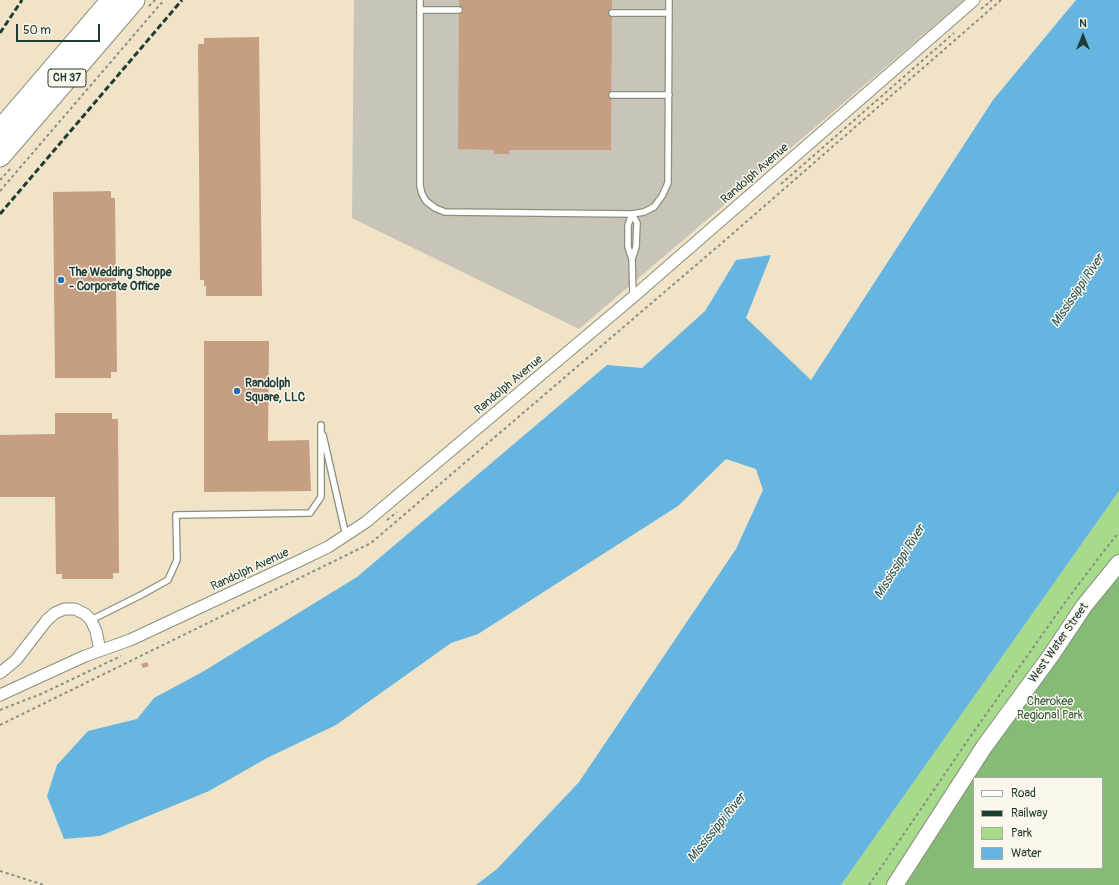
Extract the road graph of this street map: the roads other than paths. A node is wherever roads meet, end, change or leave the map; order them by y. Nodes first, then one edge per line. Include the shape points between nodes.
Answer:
1 (112, 0) edge
2 (134, 0) edge
3 (420, 0) edge
4 (669, 0) edge
5 (974, 0) edge
6 (420, 10) junction
7 (459, 10) dead end
8 (612, 13) dead end
9 (669, 13) junction
10 (612, 95) dead end
11 (669, 95) junction
12 (0, 131) edge
13 (0, 156) edge
14 (632, 214) junction
15 (632, 259) junction
16 (633, 297) junction
17 (346, 536) junction
18 (1119, 563) edge
19 (91, 620) junction
20 (100, 650) junction
21 (0, 673) edge
22 (0, 695) edge
23 (894, 885) edge

1 - 12 highway, CH 37
2 - 13 highway, CH 37
3 - 6 lane
4 - 9 lane
5 - 16 street, Randolph Avenue
6 - 7 lane
6 - 14 lane via 420,186 426,201 445,212
8 - 9 lane
9 - 11 lane
10 - 11 lane
11 - 14 lane via 668,182 654,207
14 - 15 lane via 628,225 628,247
14 - 15 lane via 637,223 636,247
15 - 16 lane
16 - 17 street, Randolph Avenue via 385,507
17 - 19 lane via 321,425 321,497 310,513 176,515 176,560 168,580
17 - 20 street, Randolph Avenue via 301,560 130,640
18 - 23 street, West Water Street via 1084,606 984,747
19 - 20 street
19 - 21 street via 75,609 64,609 55,613 16,660
20 - 22 street, Randolph Avenue

